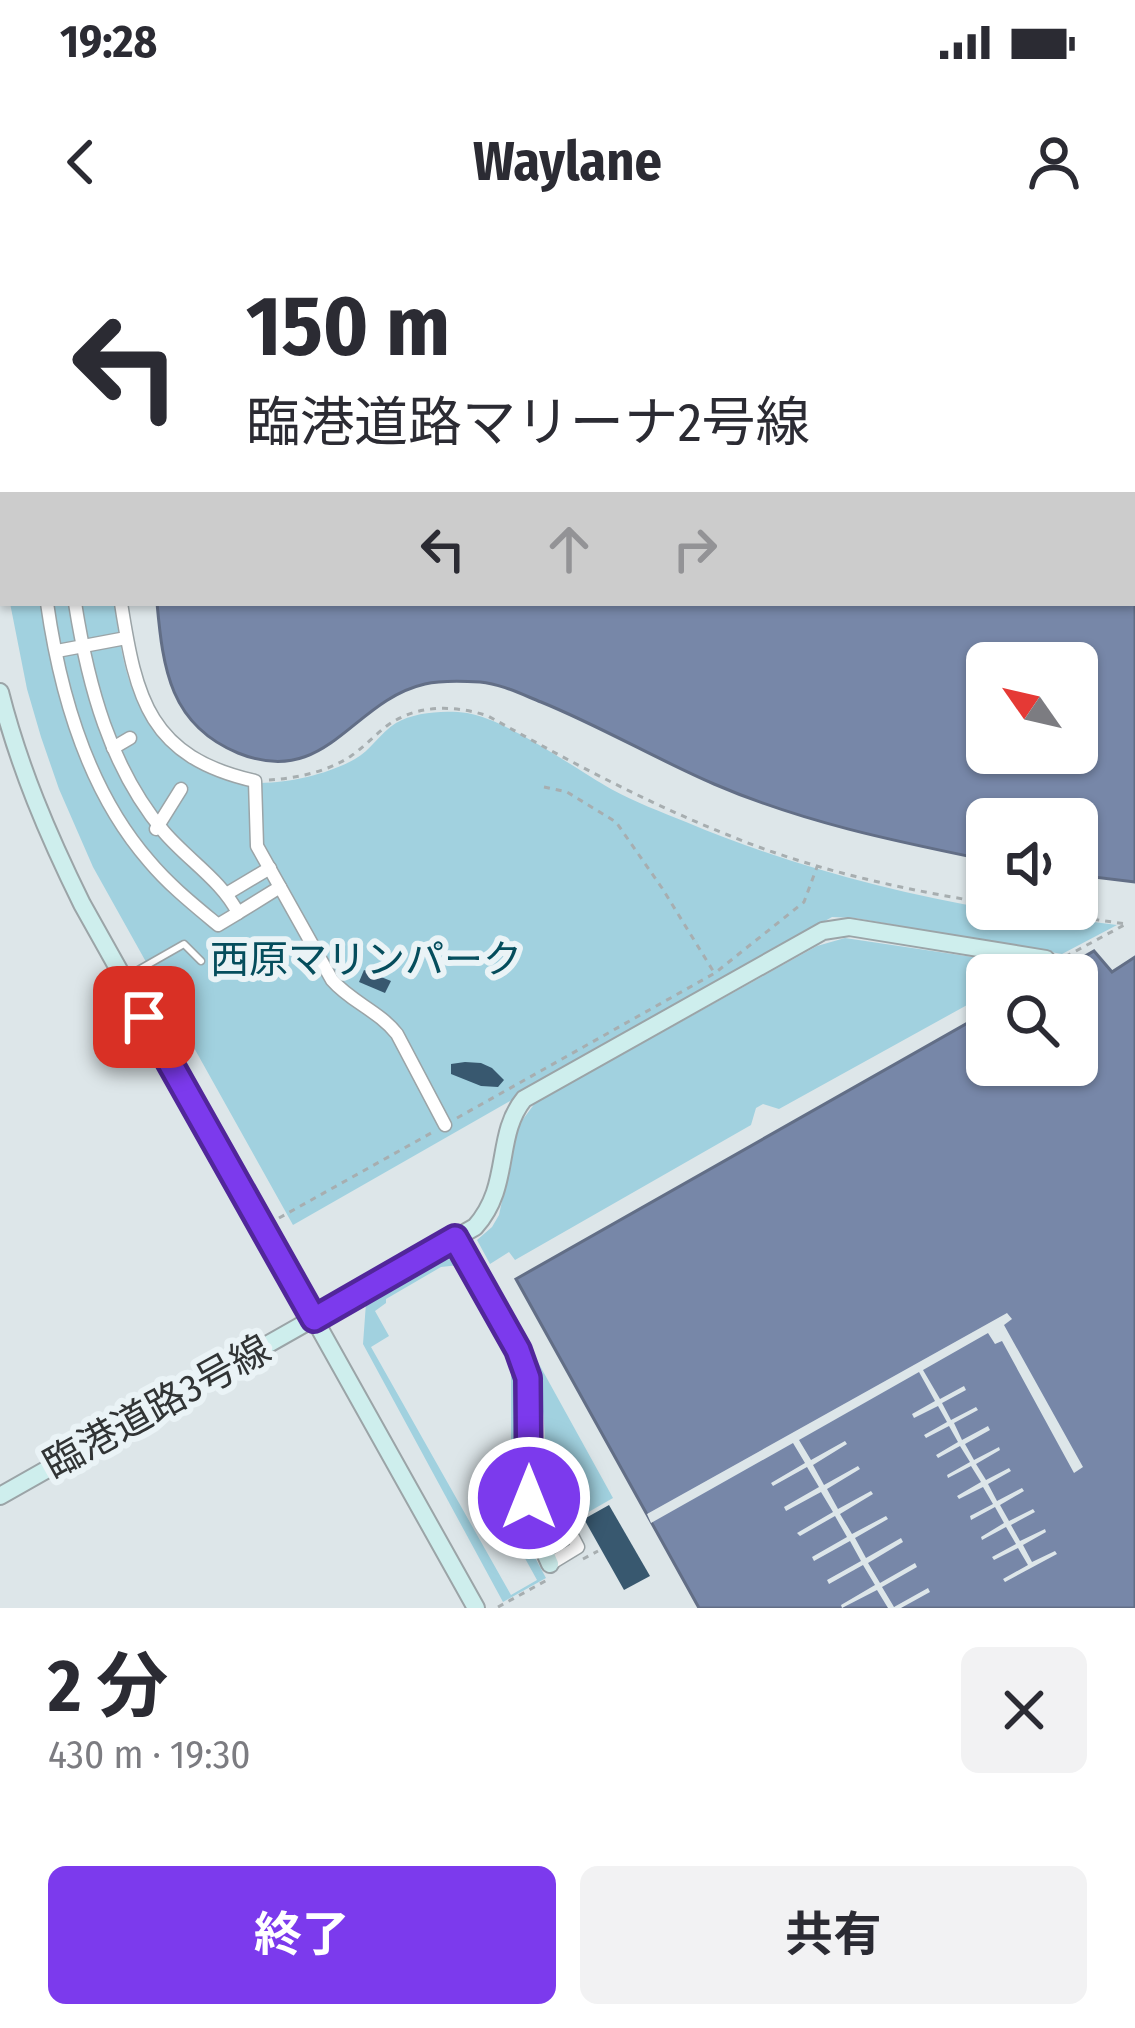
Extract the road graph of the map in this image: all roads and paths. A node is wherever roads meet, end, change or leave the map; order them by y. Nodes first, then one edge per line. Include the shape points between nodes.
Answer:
1 (48, 606) edge
2 (121, 606) edge
3 (74, 607) edge
4 (126, 638) junction
5 (83, 646) junction
6 (57, 651) junction
7 (0, 692) edge
8 (130, 739) dead end
9 (112, 748) junction
10 (256, 781) junction
11 (544, 787) dead end
12 (182, 789) dead end
13 (157, 828) junction
14 (818, 866) junction
15 (270, 868) junction
16 (280, 887) junction
17 (228, 893) junction
18 (966, 899) edge
19 (238, 914) junction
20 (1098, 920) edge
21 (997, 954) edge
22 (1064, 954) edge
23 (201, 962) dead end
24 (123, 979) junction
25 (719, 980) junction
26 (445, 1125) junction
27 (279, 1218) dead end
28 (455, 1238) junction
29 (314, 1319) junction
30 (0, 1496) edge
31 (529, 1498) junction
32 (550, 1564) joint
33 (476, 1608) edge

1 - 6 street
2 - 4 street
3 - 5 street
4 - 5 street
4 - 10 street via 143,702 168,738 207,766
5 - 6 street
5 - 9 street
6 - 19 street via 86,759 121,824 218,925
7 - 24 street via 44,825
8 - 9 street
9 - 13 street
10 - 14 path via 321,770 410,714 468,710 676,814
10 - 15 street via 257,846
11 - 25 path via 567,791 616,822
12 - 13 street
13 - 17 street
14 - 18 path
14 - 25 path via 804,902
15 - 16 street
15 - 17 street
16 - 19 street
16 - 26 street via 332,980 397,1034
17 - 19 street
20 - 22 path via 1126,924
21 - 25 street, 臨港道路3号線 via 834,928
23 - 24 lane via 184,944
24 - 29 street
25 - 26 path
25 - 28 street, 臨港道路3号線 via 524,1099 492,1204
26 - 27 path
28 - 29 street, 臨港道路3号線
28 - 31 street via 528,1378
29 - 30 street, 臨港道路3号線
29 - 33 street
31 - 32 street
31 - 32 street via 554,1501 578,1547

